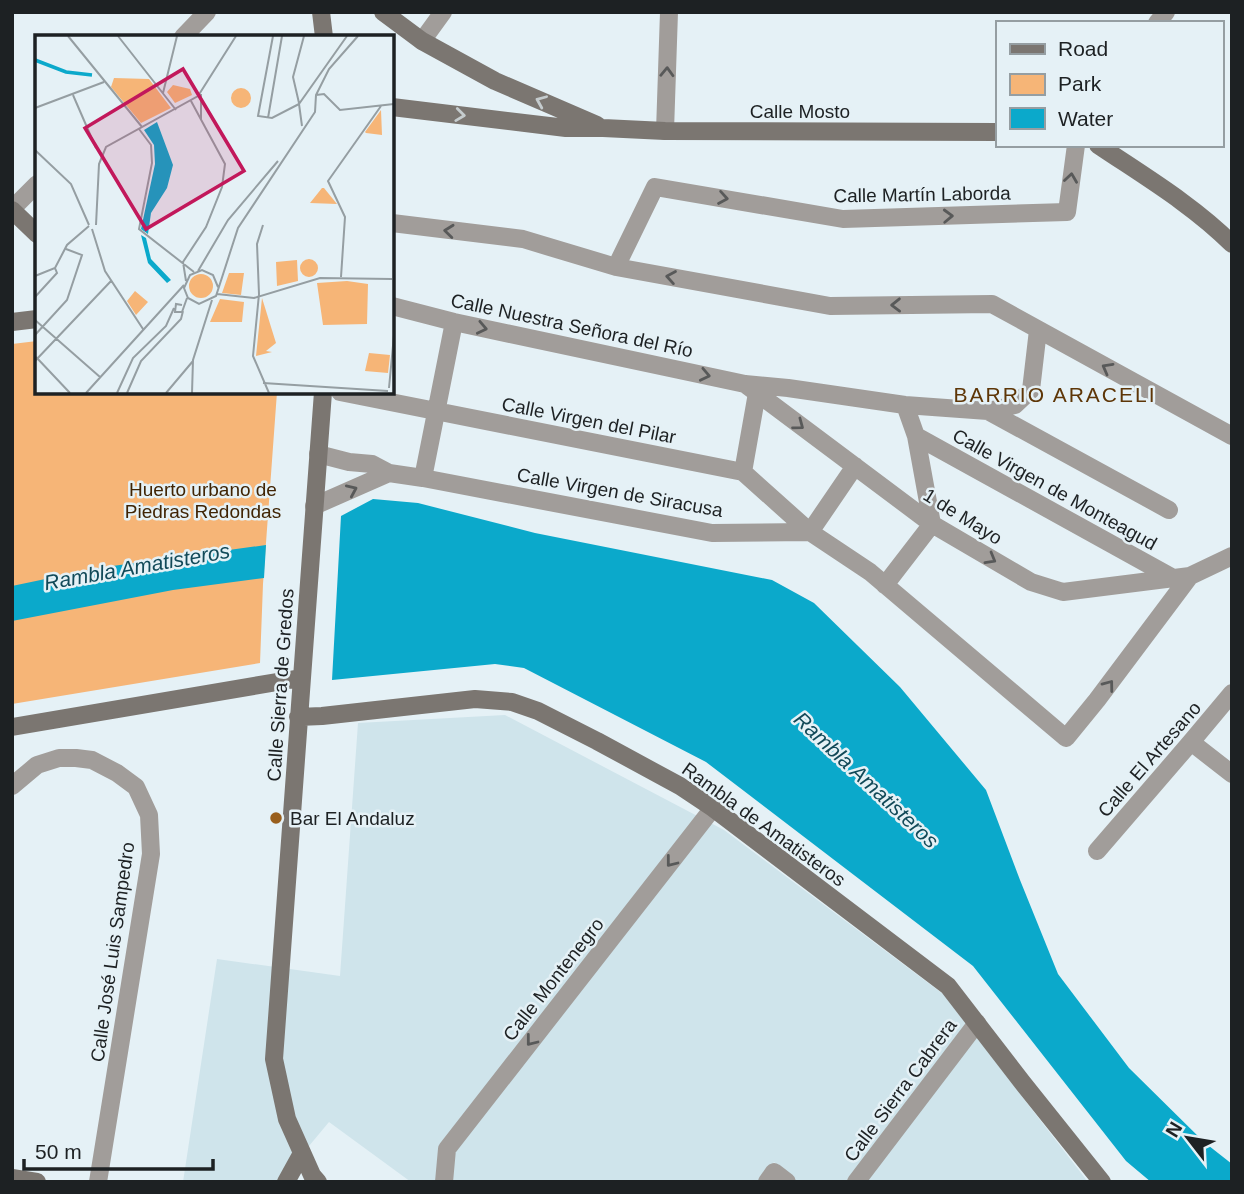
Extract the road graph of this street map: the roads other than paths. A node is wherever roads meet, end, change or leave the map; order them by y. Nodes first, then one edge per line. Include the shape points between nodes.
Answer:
1 (207, 12) edge
2 (321, 12) edge
3 (383, 12) edge
4 (443, 12) edge
5 (669, 12) edge
6 (185, 35) edge
7 (324, 35) edge
8 (422, 41) junction
9 (394, 107) edge
10 (603, 128) junction
11 (665, 131) junction
12 (996, 132) edge
13 (1076, 147) edge
14 (1101, 147) edge
15 (35, 186) edge
16 (12, 209) edge
17 (394, 223) edge
18 (35, 232) edge
19 (1232, 244) edge
20 (616, 267) junction
21 (394, 307) edge
22 (35, 320) edge
23 (12, 322) edge
24 (454, 322) junction
25 (1038, 330) junction
26 (751, 388) junction
27 (323, 394) edge
28 (350, 394) edge
29 (905, 405) junction
30 (988, 411) junction
31 (438, 412) junction
32 (916, 436) junction
33 (1232, 436) edge
34 (318, 454) junction
35 (855, 466) junction
36 (743, 472) junction
37 (389, 473) junction
38 (423, 478) junction
39 (314, 506) junction
40 (1169, 510) dead end
41 (932, 524) junction
42 (810, 532) junction
43 (1232, 556) edge
44 (1182, 577) junction
45 (886, 585) junction
46 (302, 678) junction
47 (1232, 693) edge
48 (298, 717) junction
49 (12, 727) edge
50 (1191, 742) junction
51 (1232, 774) edge
52 (12, 786) edge
53 (713, 808) junction
54 (1097, 851) dead end
55 (977, 1023) junction
56 (302, 1153) junction
57 (12, 1178) edge
58 (37, 1182) edge
59 (98, 1182) edge
60 (286, 1182) edge
61 (318, 1182) edge
62 (444, 1182) edge
63 (767, 1182) edge
64 (787, 1182) edge
65 (856, 1182) edge
66 (1102, 1182) edge

1 - 6 street
2 - 7 street
3 - 8 street, Calle Mosto
4 - 8 street
11 -> 5 street
10 -> 8 street, Calle Mosto via 495,81
9 -> 10 street, Calle Mosto via 566,128
10 - 11 street, Calle Mosto
11 - 12 street, Calle Mosto
20 -> 13 street, Calle Martín Laborda via 655,187 843,219 1067,212
14 - 19 street via 1168,192
15 - 16 street
16 - 18 street
20 -> 17 street via 523,239
25 -> 20 street via 992,304 831,306
21 - 24 street, Calle Nuestra Señora del Río
22 - 23 street
24 -> 26 street, Calle Nuestra Señora del Río
24 - 31 street
25 - 30 street via 1031,390 1015,405
33 -> 25 street
26 - 29 street, Calle Nuestra Señora del Río via 788,388
26 -> 35 street, 1 de Mayo
26 - 36 street
27 - 34 street, Calle Sierra de Gredos
28 - 31 street, Calle Virgen del Pilar
29 - 30 street, Calle Nuestra Señora del Río
29 - 32 street
30 - 40 street
31 - 36 street, Calle Virgen del Pilar
31 - 38 street
32 - 41 street
32 - 44 street, Calle Virgen de Monteagud
34 - 37 street, Calle Virgen de Siracusa via 372,464
34 - 39 street, Calle Sierra de Gredos
35 - 41 street, 1 de Mayo
35 - 42 street
36 - 42 street
37 - 38 street, Calle Virgen de Siracusa
39 -> 37 street
38 - 42 street, Calle Virgen de Siracusa via 712,533
39 - 46 street, Calle Sierra de Gredos
41 -> 44 street, 1 de Mayo via 1031,582 1062,592
41 - 45 street
42 - 45 street
43 - 44 street
45 -> 44 street via 1066,738
46 - 48 street, Calle Sierra de Gredos
46 - 49 street
47 - 50 street, Calle El Artesano
48 - 53 street, Rambla de Amatisteros via 475,699 512,702 597,741
48 - 56 street, Calle Sierra de Gredos via 274,1059 287,1119
50 - 51 street
50 - 54 street, Calle El Artesano
52 - 59 street, Calle José Luis Sampedro via 37,765 59,758 92,760 136,787 149,815 151,854
53 - 55 street, Rambla de Amatisteros via 941,979
53 -> 62 street, Calle Montenegro via 447,1149
55 - 65 street, Calle Sierra Cabrera
55 - 66 street, Rambla de Amatisteros
56 - 60 street
56 - 61 street, Calle Sierra de Gredos
57 - 58 street
63 - 64 street via 774,1172

